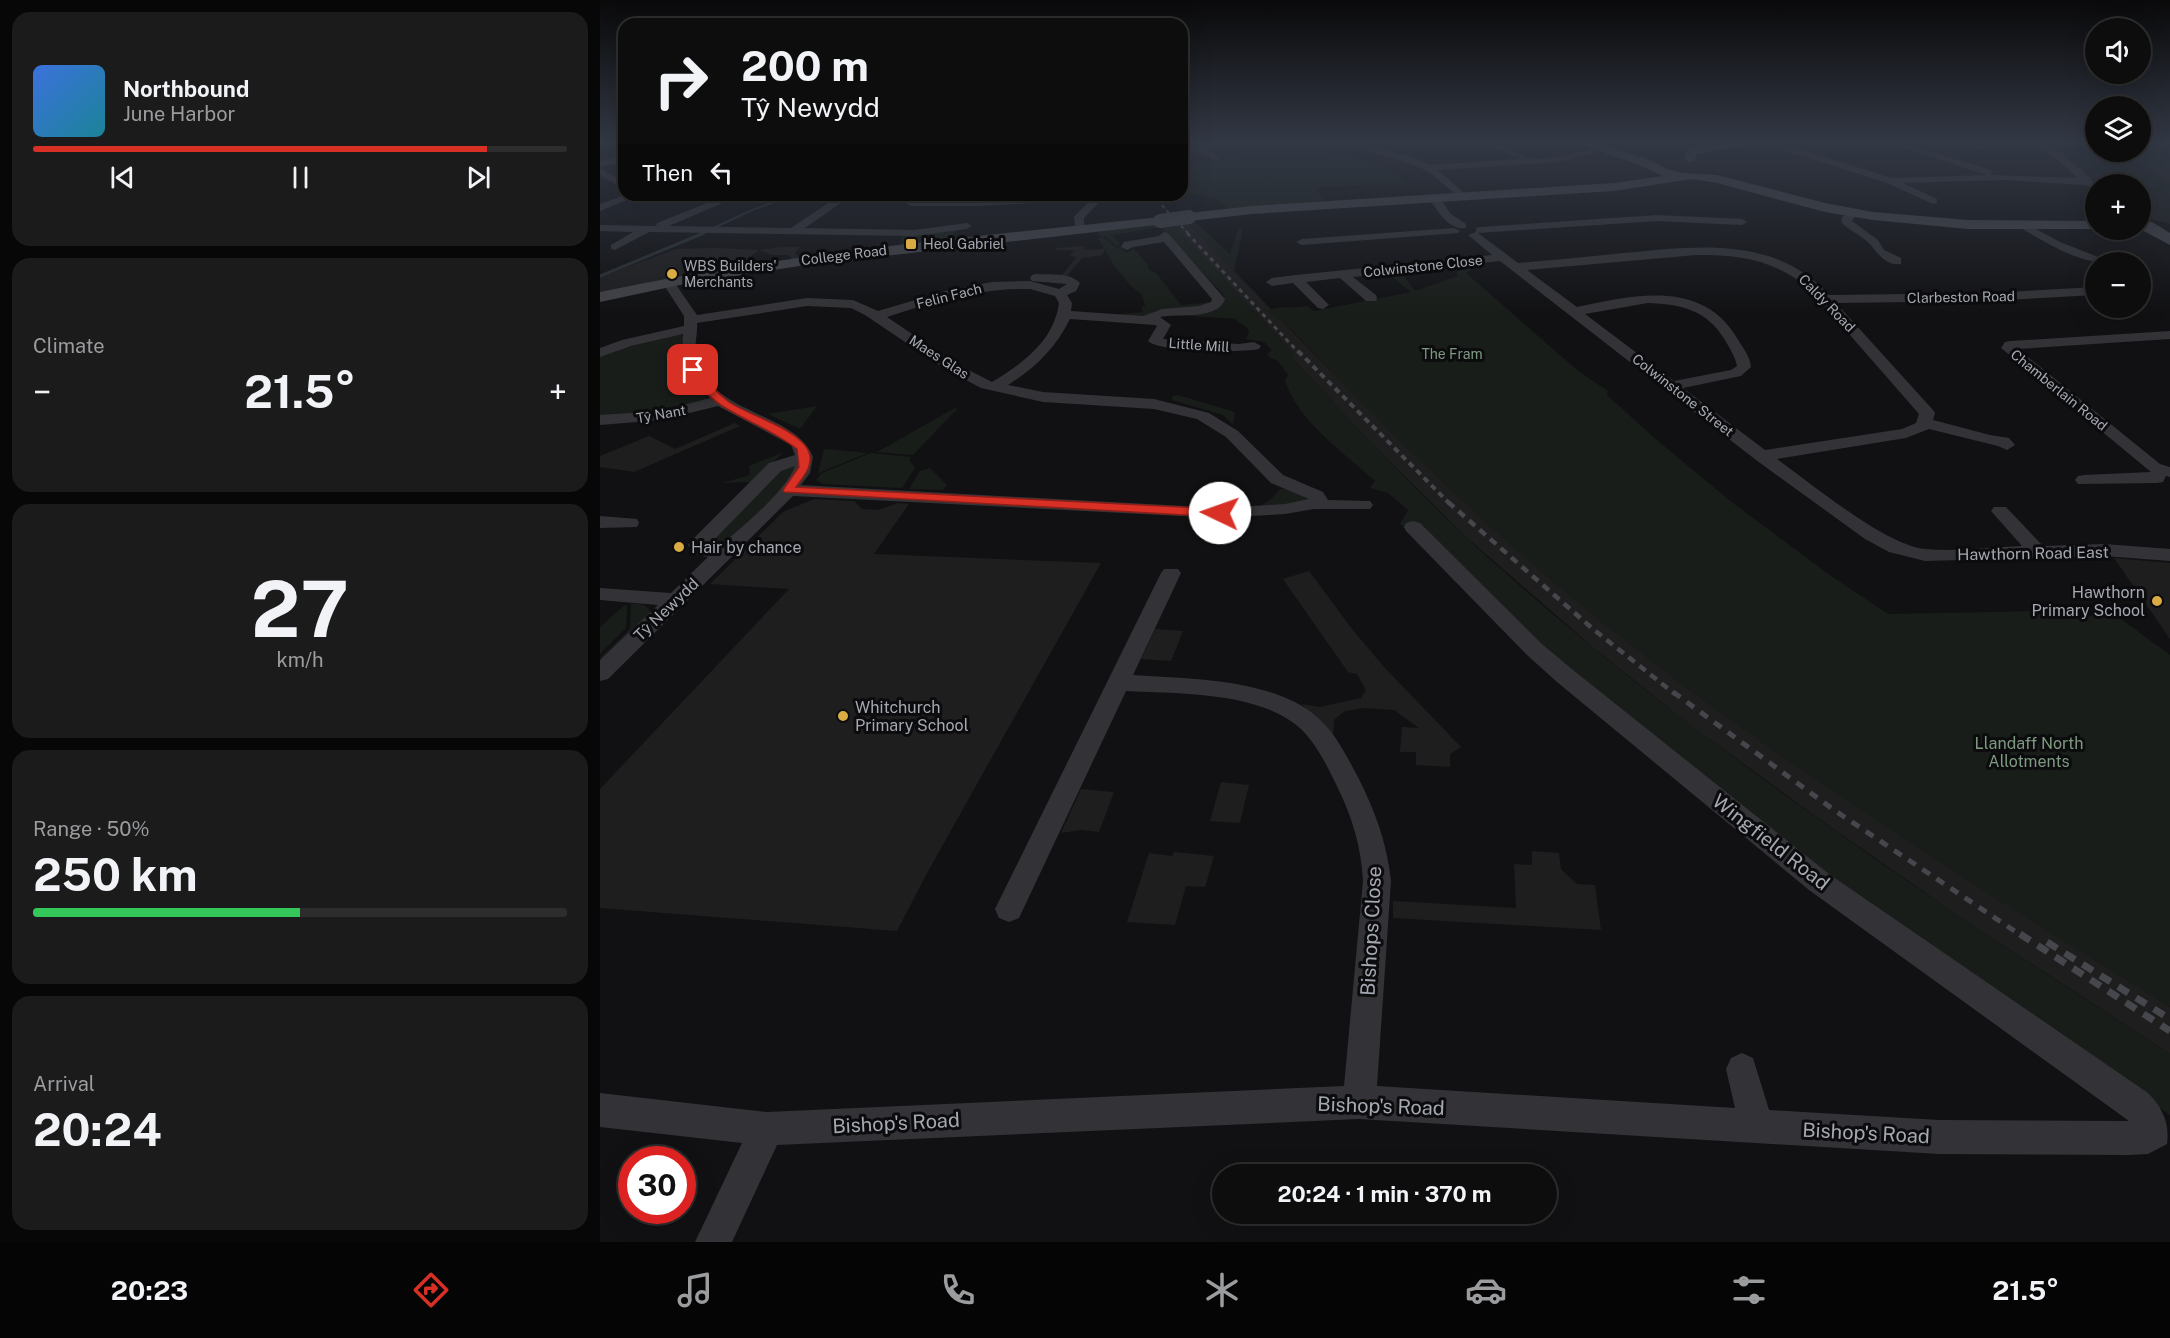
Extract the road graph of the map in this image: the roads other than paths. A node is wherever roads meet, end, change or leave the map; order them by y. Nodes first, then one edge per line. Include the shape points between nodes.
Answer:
1 (1434, 198) joint
2 (1791, 198) edge
3 (1926, 198) edge
4 (618, 201) edge
5 (720, 201) edge
6 (838, 201) edge
7 (946, 201) edge
8 (981, 201) edge
9 (1095, 201) edge
10 (1933, 201) dead end
11 (911, 202) dead end
12 (600, 208) edge
13 (1852, 213) junction
14 (1742, 222) dead end
15 (2085, 225) edge
16 (967, 226) junction
17 (2025, 226) junction
18 (600, 228) edge
19 (650, 228) junction
20 (2151, 229) edge
21 (1468, 230) junction
22 (793, 231) junction
23 (1080, 231) junction
24 (1163, 231) junction
25 (2170, 240) edge
26 (955, 242) junction
27 (1302, 242) dead end
28 (615, 247) dead end
29 (1127, 247) dead end
30 (2085, 255) edge
31 (1503, 257) junction
32 (1897, 261) dead end
33 (1517, 267) junction
34 (1343, 274) junction
35 (1296, 279) junction
36 (668, 282) junction
37 (1272, 282) dead end
38 (2085, 292) edge
39 (600, 297) edge
40 (1371, 298) dead end
41 (1826, 299) junction
42 (1323, 305) dead end
43 (1574, 312) junction
44 (1065, 315) junction
45 (877, 316) junction
46 (1146, 320) junction
47 (691, 324) junction
48 (609, 335) dead end
49 (2170, 335) edge
50 (627, 343) junction
51 (1254, 346) dead end
52 (600, 353) edge
53 (1673, 386) junction
54 (994, 387) junction
55 (720, 400) junction
56 (600, 420) edge
57 (1926, 423) junction
58 (2007, 445) dead end
59 (1762, 456) junction
60 (805, 457) junction
61 (2161, 470) edge
62 (1277, 479) junction
63 (2084, 480) dead end
64 (788, 490) junction
65 (1315, 503) junction
66 (1364, 505) dead end
67 (2000, 511) dead end
68 (1231, 513) junction
69 (600, 522) edge
70 (630, 523) dead end
71 (1413, 527) dead end
72 (1896, 548) joint
73 (2038, 552) junction
74 (724, 553) junction
75 (2170, 555) edge
76 (1171, 573) dead end
77 (600, 594) edge
78 (675, 600) junction
79 (600, 673) edge
80 (1118, 682) junction
81 (1010, 909) dead end
82 (1742, 1069) dead end
83 (1359, 1102) junction
84 (600, 1110) edge
85 (2154, 1126) joint
86 (1755, 1127) junction
87 (766, 1129) junction
88 (713, 1242) edge

1 - 21 street, Colwinstone Street via 1447,216
1 - 24 street, College Road, bridge via 1189,217
2 - 13 street
3 - 10 street
4 - 12 street
5 - 19 street
6 - 22 street
7 - 11 street
8 - 16 street
9 - 23 street via 1079,217
13 - 17 street via 1938,223
13 - 32 street via 1846,221 1874,242 1880,252
14 - 21 street via 1657,218
15 - 17 street
16 - 22 street via 920,233
16 - 26 street
17 - 30 street
18 - 19 street
19 - 22 street
19 - 28 street
20 - 25 street
21 - 27 street
21 - 31 street, Colwinstone Street
23 - 24 street, College Road
23 - 26 street, College Road
24 - 29 street
24 - 46 street via 1219,301 1203,310 1157,314
26 - 36 street, College Road via 789,262
31 - 33 street, Colwinstone Street
31 - 34 street, Colwinstone Close
33 - 41 street, Caldy Road via 1685,251 1726,252 1794,270
33 - 43 street, Colwinstone Street
34 - 35 street, Colwinstone Close
34 - 40 street, Colwinstone Close
35 - 37 street, Colwinstone Close
35 - 42 street
36 - 39 street, College Road
36 - 47 street via 688,309
38 - 41 street, Clarbeston Road
41 - 57 street, Caldy Road via 1925,408
43 - 53 street, Colwinstone Street
43 - 53 street via 1635,300 1659,300 1686,304 1717,319 1741,355 1744,368
44 - 45 street, Felin Fach via 1067,302 1060,293 1024,286 962,291
44 - 46 street
44 - 54 street via 1042,354
45 - 47 street, Maes Glas via 853,304 818,302
45 - 54 street, Maes Glas via 950,366
46 - 51 street, Little Mill via 1164,325 1155,340 1160,343
47 - 50 street
47 - 55 street via 689,355 693,370
48 - 50 street
49 - 61 street, Chamberlain Road via 2008,348
50 - 52 street
53 - 59 street, Colwinstone Street
54 - 62 street, Maes Glas via 1043,397 1154,404 1203,416 1232,434
55 - 56 street, Tŷ Nant via 633,420
55 - 60 street via 797,442
57 - 58 street
57 - 59 street via 1906,433
59 - 72 street, Colwinstone Street
60 - 64 street, Tŷ Newydd via 803,472
60 - 74 street via 776,467 698,545 704,551
61 - 63 street via 2157,477
62 - 65 street via 1317,496
62 - 68 street via 1266,499
64 - 68 street
64 - 74 street, Tŷ Newydd
65 - 66 street
65 - 68 street
67 - 73 street
69 - 70 street
71 - 85 street, Wingfield Road via 1551,664 1782,852 2136,1105
72 - 73 street, Hawthorn Road East via 1925,555
73 - 75 street, Hawthorn Road East via 2104,550
74 - 78 street, Tŷ Newydd
76 - 80 street
77 - 78 street
78 - 79 street, Tŷ Newydd
80 - 81 street
80 - 83 street, Bishops Close via 1233,693 1285,707 1317,732 1346,778 1371,836 1377,881
82 - 86 street
83 - 86 street, Bishop's Road
83 - 87 street, Bishop's Road
84 - 87 street, Bishop's Road
85 - 86 street, Bishop's Road via 2155,1132 2148,1137 2041,1139
87 - 88 street

